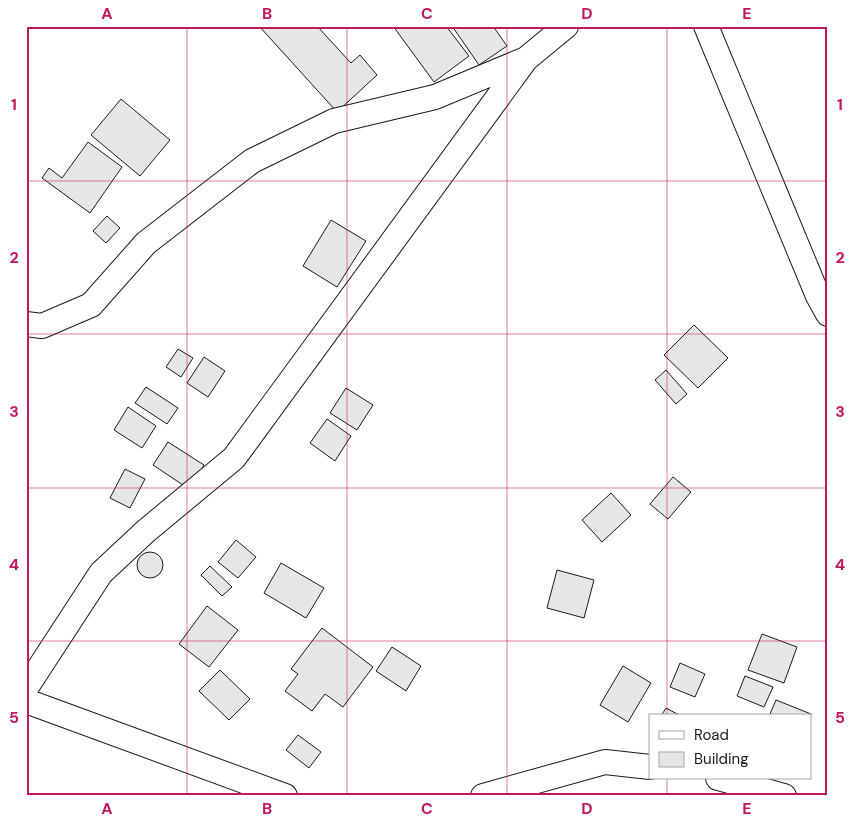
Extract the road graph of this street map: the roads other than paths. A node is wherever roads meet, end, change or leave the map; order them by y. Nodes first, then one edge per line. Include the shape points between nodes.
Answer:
1 (566, 26) edge
2 (706, 26) edge
3 (526, 59) junction
4 (828, 314) edge
5 (26, 324) edge
6 (26, 688) edge
7 (26, 701) edge
8 (649, 767) edge
9 (725, 780) edge
10 (285, 796) edge
11 (483, 796) edge
12 (784, 796) edge

1 - 3 street
2 - 4 street
3 - 5 street via 435,97 334,122 252,161 146,243 91,305 42,326
3 - 6 street via 234,458 101,573
7 - 10 street
8 - 11 street via 605,762
9 - 12 street

